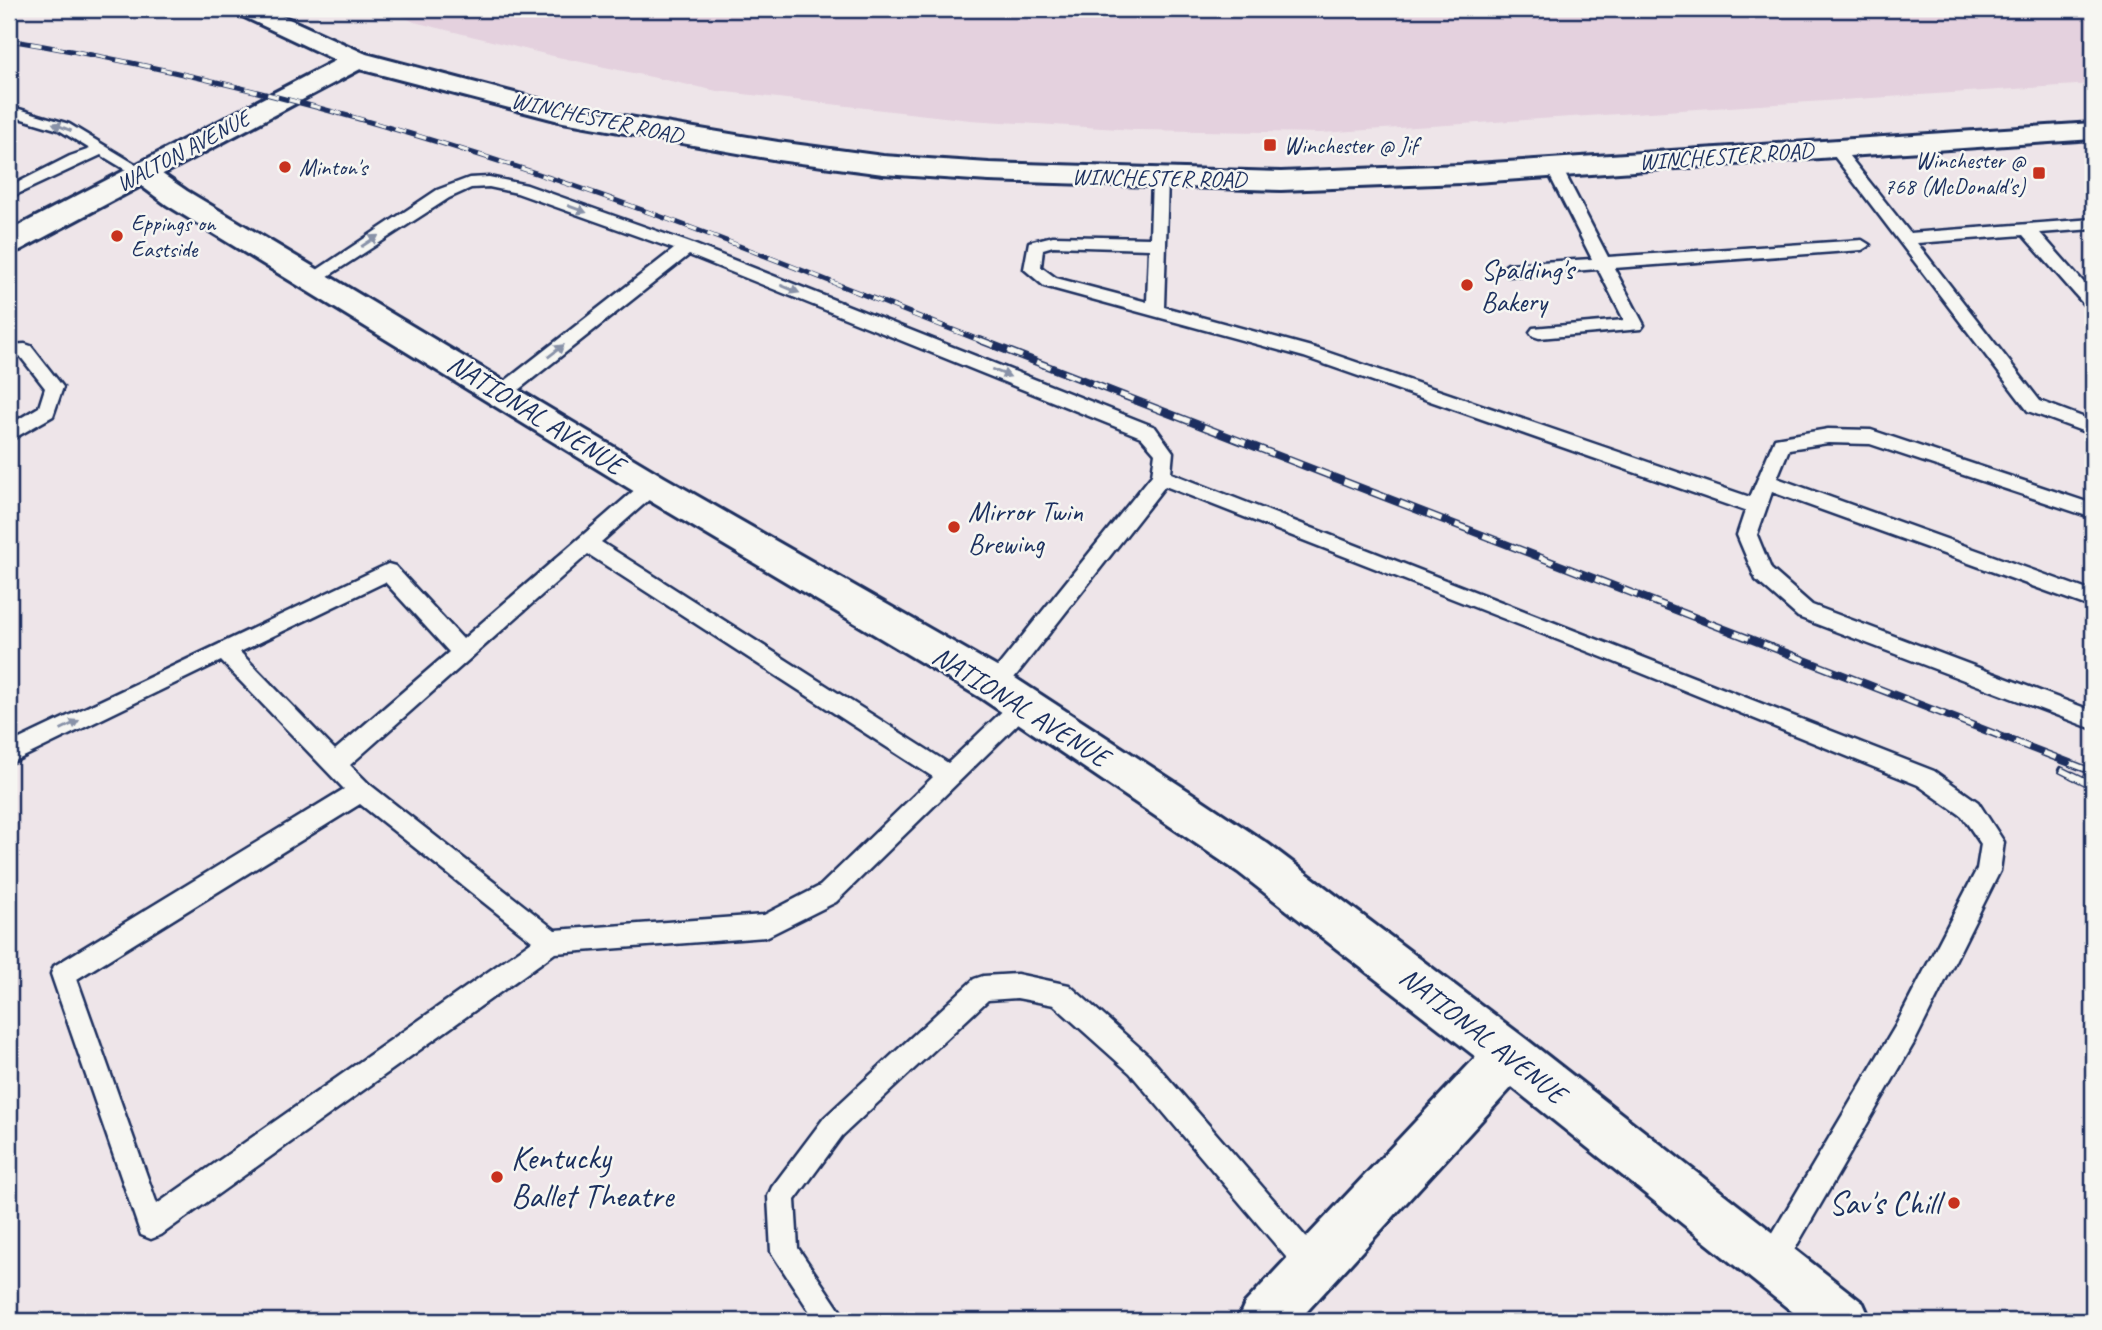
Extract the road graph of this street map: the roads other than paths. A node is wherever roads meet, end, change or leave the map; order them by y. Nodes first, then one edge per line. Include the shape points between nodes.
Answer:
1 (247, 9) edge
2 (357, 60) junction
3 (9, 110) edge
4 (2093, 131) edge
5 (103, 149) junction
6 (1836, 149) junction
7 (1554, 168) junction
8 (142, 173) junction
9 (1160, 179) junction
10 (9, 193) edge
11 (2093, 224) edge
12 (2027, 229) junction
13 (1905, 239) junction
14 (9, 243) edge
15 (1159, 244) junction
16 (1862, 245) dead end
17 (687, 248) junction
18 (1604, 264) junction
19 (1508, 270) dead end
20 (313, 278) junction
21 (2093, 304) edge
22 (1155, 311) junction
23 (1539, 332) dead end
24 (9, 351) edge
25 (502, 393) junction
26 (2093, 428) edge
27 (9, 434) edge
28 (1161, 477) junction
29 (1766, 482) junction
30 (652, 486) junction
31 (1756, 507) junction
32 (2093, 511) edge
33 (586, 543) junction
34 (2093, 600) edge
35 (224, 650) junction
36 (462, 652) junction
37 (1009, 695) junction
38 (2093, 720) edge
39 (9, 754) edge
40 (335, 764) junction
41 (950, 776) junction
42 (361, 792) junction
43 (551, 942) junction
44 (1510, 1055) junction
45 (1772, 1261) junction
46 (1313, 1267) junction
47 (833, 1321) edge
48 (1263, 1321) edge
49 (1845, 1321) edge

1 - 2 street, WINCHESTER ROAD
2 - 8 street, WALTON AVENUE
2 - 9 street, WINCHESTER ROAD via 564,114 778,151 936,169
5 -> 3 lane via 64,127
4 - 6 street, WINCHESTER ROAD
5 - 8 lane
5 - 10 lane
6 - 7 street, WINCHESTER ROAD
6 - 13 lane
7 - 9 street, WINCHESTER ROAD via 1281,181
7 - 18 lane
8 - 14 street, WALTON AVENUE
8 - 20 street, NATIONAL AVENUE
9 - 15 lane
11 - 12 lane
12 - 13 lane
12 - 21 lane
13 - 26 lane via 2034,407
15 - 22 lane
15 - 22 lane via 1053,241 1035,246 1031,256 1032,269 1050,282
16 - 18 lane
20 -> 17 lane via 443,194 469,183 489,181
25 -> 17 lane
17 -> 28 lane via 1149,432 1164,452
18 - 19 lane
18 - 23 lane via 1635,325
20 - 25 street, NATIONAL AVENUE
22 - 31 lane via 1309,352
24 - 27 lane via 25,350 54,387 47,411
25 - 30 street, NATIONAL AVENUE
28 - 37 lane
28 - 45 lane via 1926,778 1970,809 1993,842 1988,871 1905,1034
29 - 31 lane
29 - 32 lane via 1782,443 1828,436 1871,438
29 - 34 lane
30 - 33 lane
30 - 37 street, NATIONAL AVENUE
31 - 38 lane via 1747,536 1763,574 1805,611
33 - 36 lane
33 - 41 lane
35 - 36 lane via 388,572
39 -> 35 lane
35 - 40 lane
36 - 40 lane
37 - 41 lane
37 - 44 street, NATIONAL AVENUE via 1253,858
40 - 42 lane
41 - 43 lane via 828,894 766,926
42 - 43 lane
42 - 43 lane via 63,974 151,1225
44 - 45 street, NATIONAL AVENUE
44 - 46 street
45 - 49 street, NATIONAL AVENUE
46 - 47 lane via 1139,1063 1060,994 1017,986 983,988 833,1127 780,1196 785,1252
46 - 48 street

